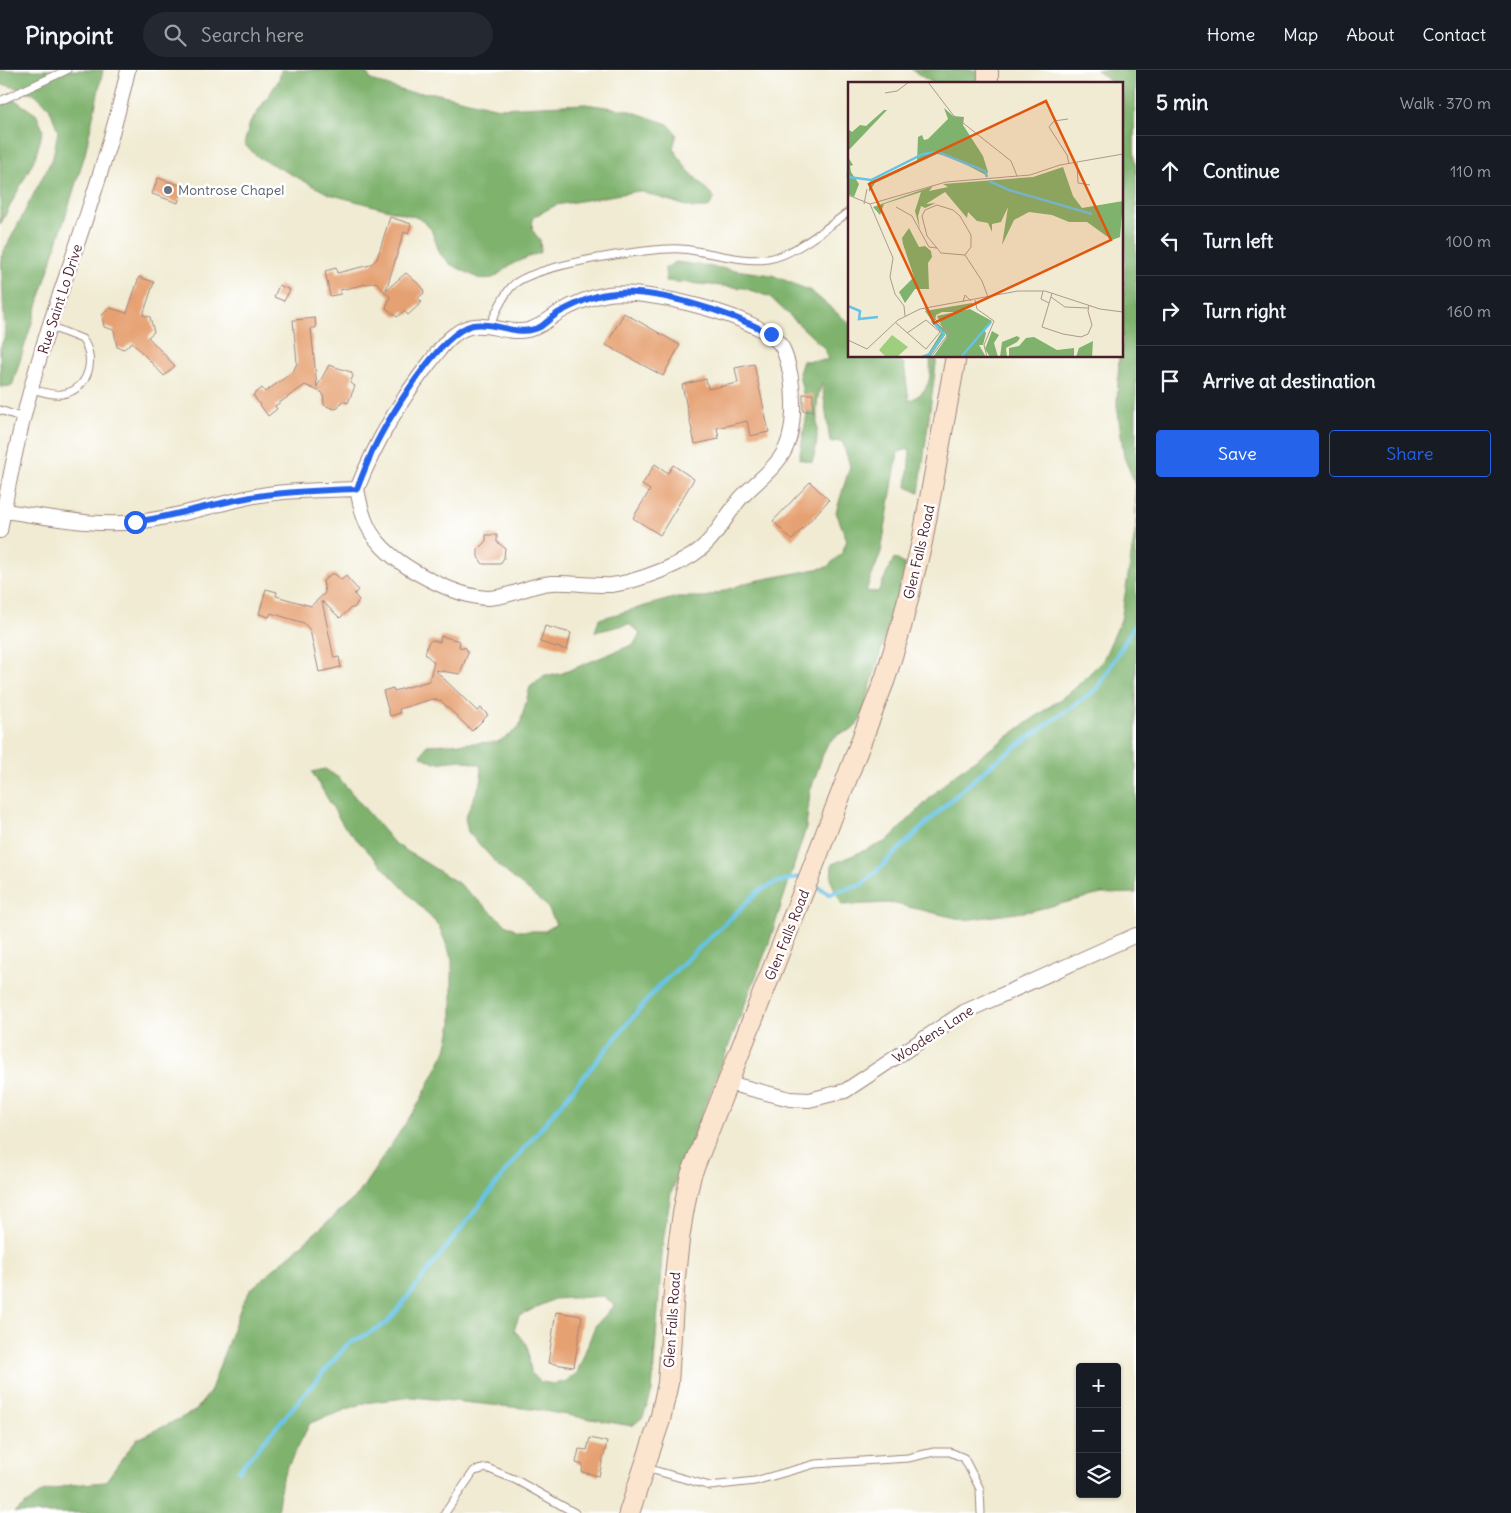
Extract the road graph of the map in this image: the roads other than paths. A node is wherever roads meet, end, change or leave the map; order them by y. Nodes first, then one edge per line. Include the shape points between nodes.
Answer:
1 (67, 70) edge
2 (128, 70) edge
3 (0, 101) edge
4 (848, 212) edge
5 (490, 325) junction
6 (49, 326) junction
7 (956, 358) edge
8 (31, 389) junction
9 (0, 410) edge
10 (23, 418) junction
11 (357, 489) junction
12 (3, 511) junction
13 (0, 531) edge
14 (1136, 935) edge
15 (728, 1083) junction
16 (644, 1467) junction
17 (445, 1513) edge
18 (575, 1513) edge
19 (629, 1513) edge
20 (981, 1513) edge

1 - 3 lane
2 - 6 street, Rue Saint Lo Drive via 110,145
4 - 5 lane via 783,255 767,259 658,248 546,269 513,285 502,299
5 - 11 street via 464,328 450,337 396,409
5 - 11 street via 524,331 539,327 574,305 606,294 628,292 653,294 756,326 771,334 781,345 788,362 794,414 789,442 772,468 736,503 714,538 683,561 612,584 550,583 492,598 475,597 443,585 392,556 367,525
6 - 8 street, Rue Saint Lo Drive
6 - 8 lane via 82,339 89,352 89,368 82,383 65,394
7 - 15 street, Glen Falls Road via 922,542 901,627 876,704
8 - 10 street, Rue Saint Lo Drive
9 - 10 lane
10 - 12 street, Rue Saint Lo Drive
11 - 12 street via 256,496 166,518 135,522 105,523
12 - 13 street, Rue Saint Lo Drive
14 - 15 street, Woodens Lane via 964,1012 845,1091 809,1100 790,1099
15 - 16 street, Glen Falls Road via 704,1139 683,1206 668,1383
16 - 19 street, Glen Falls Road
16 - 20 lane via 710,1486 756,1481 815,1464 950,1452 964,1458 980,1489
17 - 18 lane via 474,1471 487,1468 516,1480

